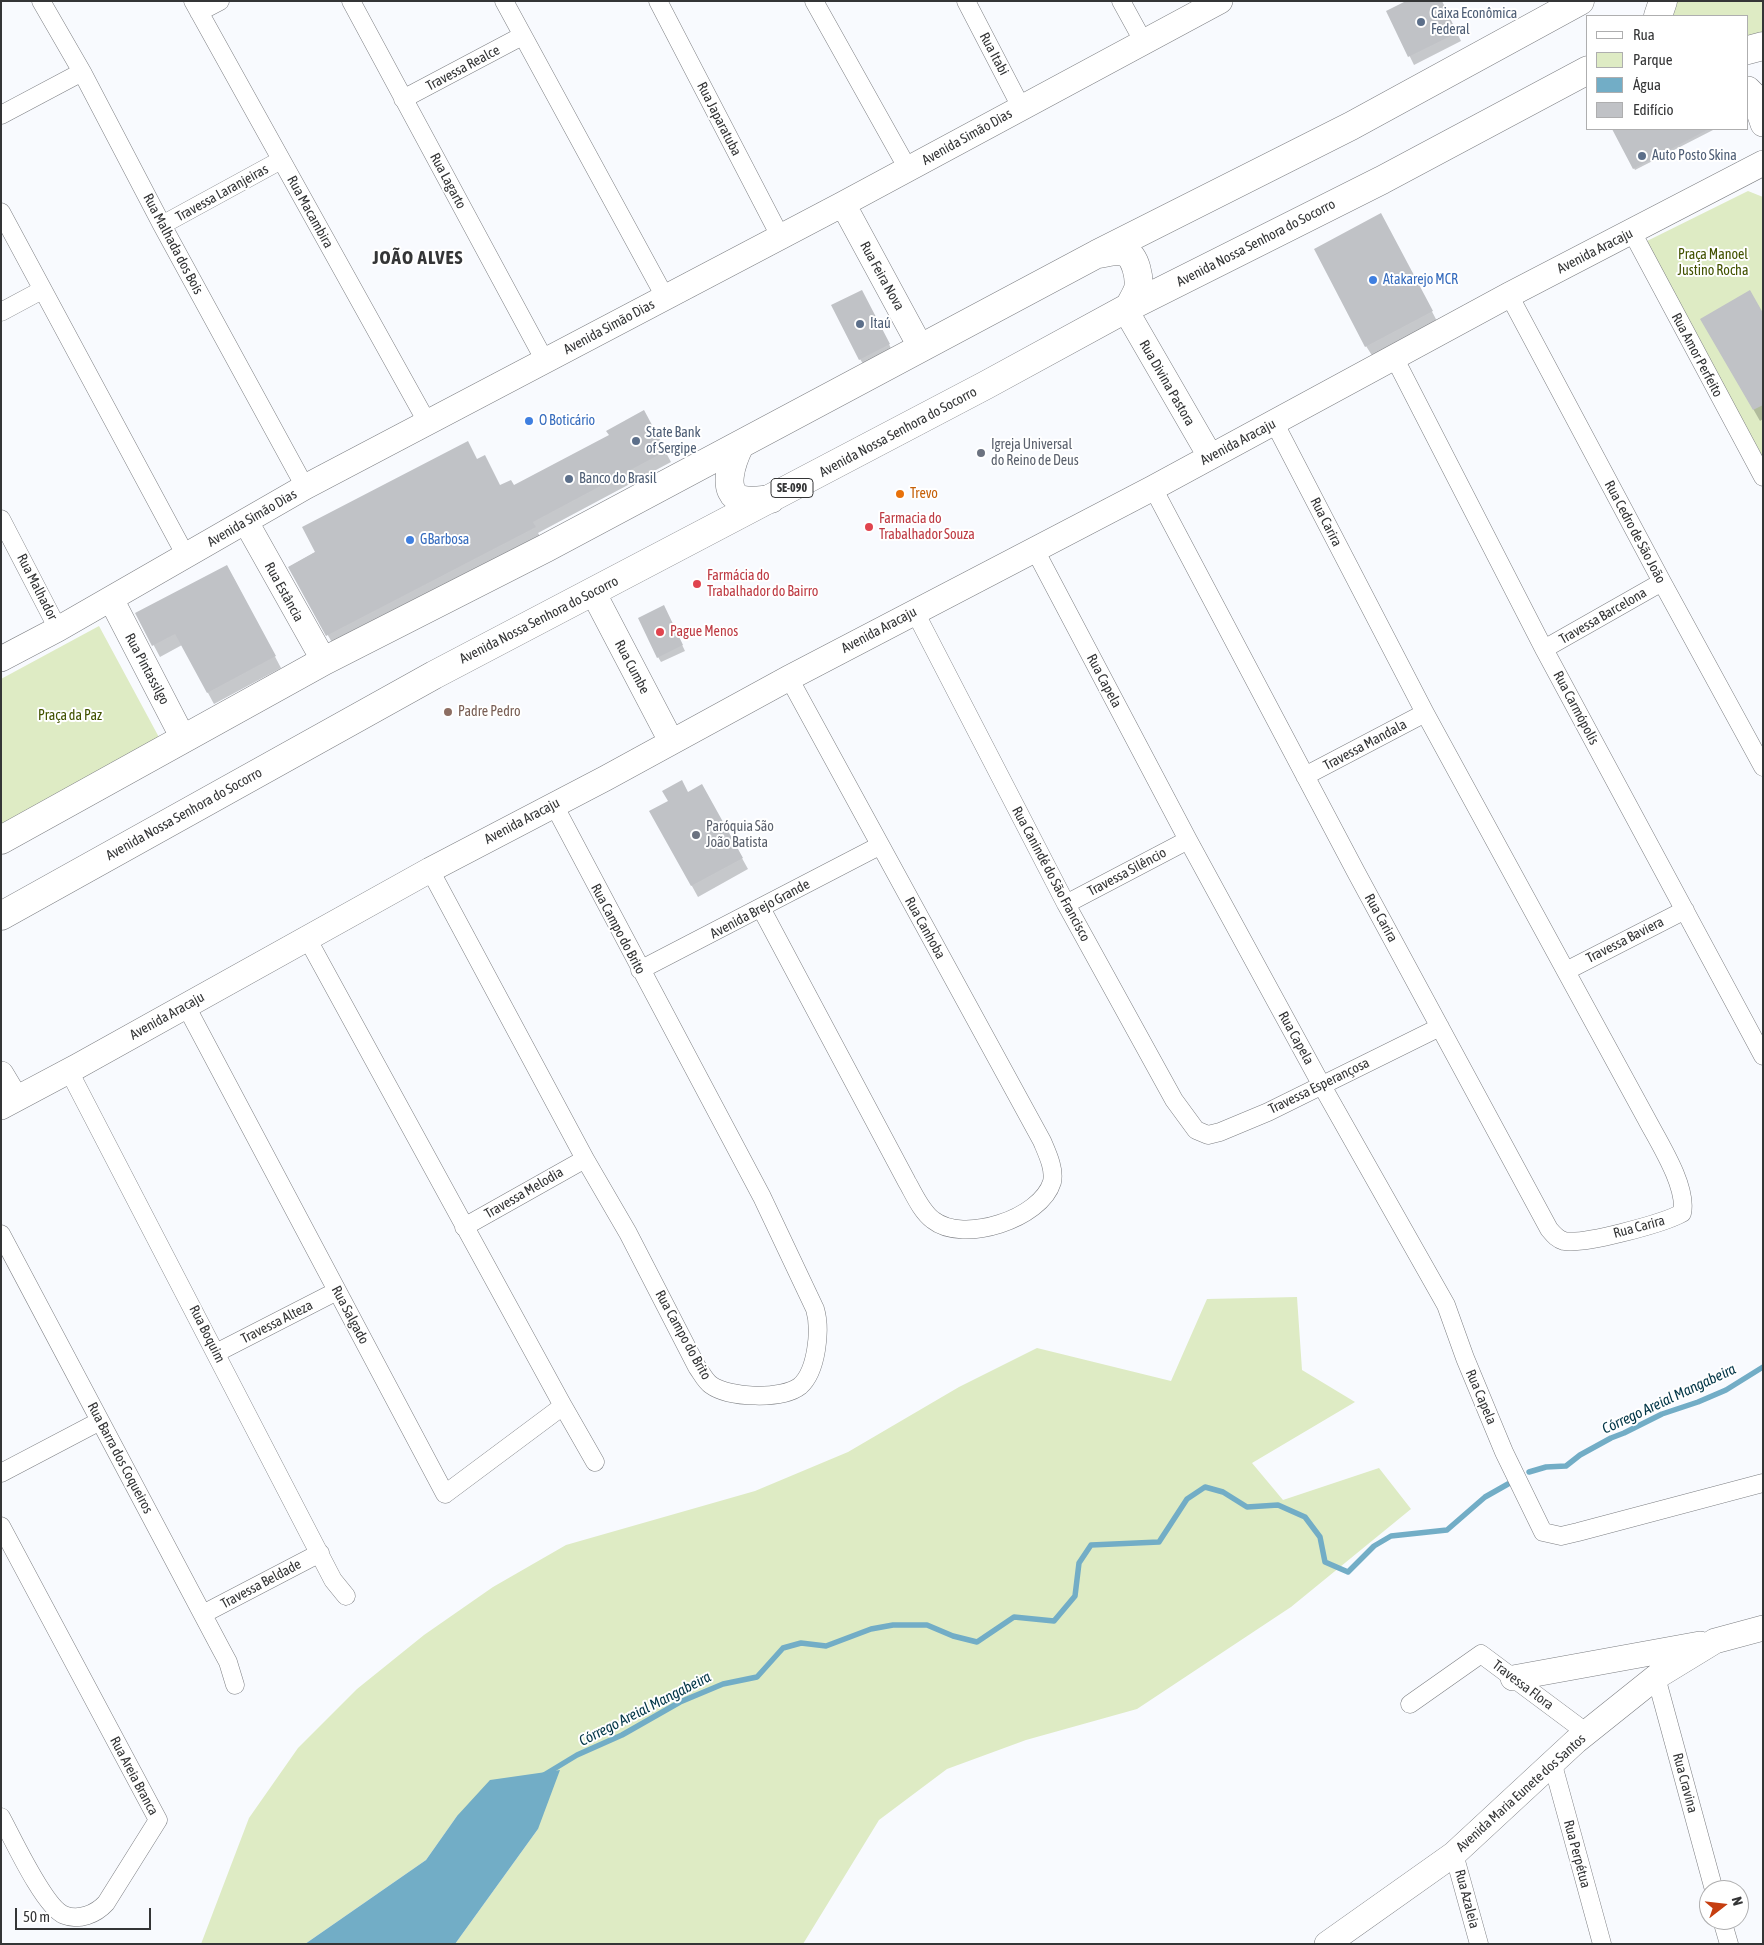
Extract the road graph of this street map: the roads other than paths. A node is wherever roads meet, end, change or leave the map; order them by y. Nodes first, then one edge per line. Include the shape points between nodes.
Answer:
1 (41, 1) edge
2 (220, 1) edge
3 (351, 1) edge
4 (504, 1) edge
5 (658, 1) edge
6 (814, 1) edge
7 (966, 1) edge
8 (1121, 1) edge
9 (1220, 1) edge
10 (1580, 1) edge
11 (1663, 1) edge
12 (196, 7) edge
13 (1658, 15) edge
14 (522, 36) junction
15 (1143, 42) junction
16 (1763, 46) edge
17 (1749, 50) edge
18 (1586, 71) edge
19 (82, 72) junction
20 (1749, 91) edge
21 (403, 99) junction
22 (1021, 107) junction
23 (1, 115) edge
24 (1763, 124) edge
25 (281, 160) junction
26 (1763, 163) edge
27 (908, 169) junction
28 (843, 204) junction
29 (1, 212) edge
30 (162, 225) junction
31 (1632, 232) junction
32 (780, 236) junction
33 (1097, 254) junction
34 (42, 290) junction
35 (1509, 296) junction
36 (665, 297) junction
37 (1127, 308) junction
38 (1, 312) edge
39 (922, 348) junction
40 (1394, 357) junction
41 (545, 361) junction
42 (427, 422) junction
43 (1274, 422) junction
44 (740, 445) junction
45 (1210, 456) junction
46 (1763, 477) edge
47 (305, 487) junction
48 (1153, 488) junction
49 (772, 499) junction
50 (1, 519) edge
51 (246, 522) junction
52 (1035, 550) junction
53 (186, 556) junction
54 (1662, 582) junction
55 (593, 592) junction
56 (111, 599) junction
57 (915, 612) junction
58 (58, 629) junction
59 (1544, 649) junction
60 (1, 659) edge
61 (324, 661) junction
62 (789, 678) junction
63 (1425, 713) junction
64 (184, 738) junction
65 (671, 741) junction
66 (1763, 767) edge
67 (1305, 776) junction
68 (554, 805) junction
69 (1, 840) edge
70 (1188, 840) junction
71 (879, 846) junction
72 (430, 870) junction
73 (1066, 904) junction
74 (762, 908) junction
75 (1685, 910) junction
76 (1, 916) edge
77 (307, 938) junction
78 (640, 970) junction
79 (1566, 971) junction
80 (186, 1006) junction
81 (1440, 1026) junction
82 (1763, 1056) edge
83 (69, 1071) junction
84 (1, 1074) edge
85 (1321, 1084) junction
86 (8, 1103) edge
87 (1196, 1130) joint
88 (585, 1159) junction
89 (464, 1227) junction
90 (1, 1234) edge
91 (337, 1291) junction
92 (216, 1353) junction
93 (563, 1406) junction
94 (100, 1421) junction
95 (595, 1462) dead end
96 (1, 1473) edge
97 (1763, 1483) edge
98 (1, 1526) edge
99 (320, 1553) junction
100 (346, 1596) dead end
101 (203, 1614) junction
102 (1763, 1628) edge
103 (1715, 1641) junction
104 (1656, 1677) junction
105 (1513, 1678) junction
106 (235, 1685) dead end
107 (1410, 1704) dead end
108 (1586, 1733) junction
109 (1553, 1765) junction
110 (1, 1817) edge
111 (1454, 1854) junction
112 (1711, 1880) edge
113 (1725, 1930) edge
114 (1327, 1944) edge
115 (1479, 1944) edge
116 (1602, 1944) edge
117 (1729, 1944) edge

1 - 19 street, Rua Malhada dos Bois
2 - 12 street
3 - 21 street, Rua Lagarto
4 - 14 street
5 - 32 street, Rua Japaratuba
6 - 27 street
7 - 22 street, Rua Itabi
8 - 15 street
9 - 15 street, Avenida Simão Dias
10 - 33 main road via 1351,126
11 - 13 main road
12 - 25 street, Rua Macambira
14 - 21 street, Travessa Realce
14 - 36 street
15 - 22 street, Avenida Simão Dias
16 - 17 main road
18 - 37 main road, Avenida Nossa Senhora do Socorro / SE-090 via 1382,180
19 - 23 street
19 - 30 street, Rua Malhada dos Bois
20 - 24 street
21 - 41 street, Rua Lagarto
22 - 27 street, Avenida Simão Dias
25 - 30 street, Travessa Laranjeiras
25 - 42 street, Rua Macambira
26 - 31 street, Avenida Aracaju
27 - 28 street, Avenida Simão Dias
28 - 32 street, Avenida Simão Dias
28 - 39 street, Rua Feira Nova
29 - 34 street
30 - 47 street, Rua Malhada dos Bois
31 - 35 street, Avenida Aracaju
31 - 46 street, Rua Amor Perfeito
32 - 36 street, Avenida Simão Dias
33 - 37 main road via 1122,252 1132,259 1138,284
33 - 39 main road
34 - 38 street
34 - 53 street
35 - 40 street, Avenida Aracaju
35 - 54 street, Rua Cedro de São João
36 - 41 street, Avenida Simão Dias
37 - 45 street, Rua Divina Pastora
37 - 49 main road, Avenida Nossa Senhora do Socorro / SE-090
39 - 44 main road
40 - 43 street, Avenida Aracaju
40 - 59 street, Rua Carmópolis
41 - 42 street, Avenida Simão Dias
42 - 47 street, Avenida Simão Dias
43 - 45 street, Avenida Aracaju
43 - 63 street, Rua Carira
44 - 49 main road via 729,478 734,493 745,501
44 - 61 main road
45 - 48 street, Avenida Aracaju
47 - 51 street, Avenida Simão Dias
48 - 52 street, Avenida Aracaju
48 - 67 street, Rua Carira
49 - 55 main road, Avenida Nossa Senhora do Socorro / SE-090
50 - 58 street, Rua Malhador
51 - 53 street, Avenida Simão Dias
51 - 61 street, Rua Estância
52 - 57 street, Avenida Aracaju
52 - 70 street, Rua Capela
53 - 56 street, Avenida Simão Dias
54 - 59 street, Travessa Barcelona
54 - 66 street, Rua Cedro de São João
55 - 65 street, Rua Cumbe
55 - 76 main road, Avenida Nossa Senhora do Socorro / SE-090 via 434,675
56 - 58 street, Avenida Simão Dias
56 - 64 street, Rua Pintassilgo
57 - 62 street, Avenida Aracaju
57 - 73 street, Rua Canindé do São Francisco
58 - 60 street, Avenida Simão Dias
59 - 75 street, Rua Carmópolis
61 - 64 main road
62 - 65 street, Avenida Aracaju
62 - 71 street, Rua Canhoba
63 - 67 street, Travessa Mandala
63 - 79 street, Rua Carira
64 - 69 main road
65 - 68 street, Avenida Aracaju
67 - 81 street, Rua Carira
68 - 72 street, Avenida Aracaju
68 - 78 street, Rua Campo do Brito
70 - 73 street, Travessa Silêncio
70 - 85 street, Rua Capela
71 - 74 street, Avenida Brejo Grande
71 - 74 street, Rua Canhoba via 1030,1117 1049,1157 1052,1181 1038,1202 1020,1216 966,1230 932,1220 907,1182
72 - 77 street, Avenida Aracaju
72 - 88 street, Rua Campo do Brito
73 - 87 street, Rua Canindé do São Francisco via 1174,1100
74 - 78 street, Avenida Brejo Grande
75 - 79 street, Travessa Baviera
75 - 82 street, Rua Carmópolis
77 - 80 street, Avenida Aracaju
77 - 89 street
78 - 88 street, Rua Campo do Brito via 762,1197 816,1309 818,1342 811,1367 800,1386 756,1396 725,1392 709,1384
79 - 81 street, Rua Carira via 1673,1173 1683,1207 1682,1213 1674,1217 1630,1231 1576,1241 1558,1239 1535,1206
80 - 83 street, Avenida Aracaju
80 - 91 street, Rua Salgado
81 - 85 street, Travessa Esperançosa
83 - 86 street, Avenida Aracaju
83 - 92 street, Rua Boquim
84 - 86 street
85 - 87 street, Travessa Esperançosa via 1229,1129 1208,1135
85 - 97 street, Rua Capela via 1446,1304 1500,1444 1543,1532 1562,1536
88 - 89 street, Travessa Melodia
89 - 93 street
90 - 94 street, Rua Barra dos Coqueiros
91 - 92 street, Travessa Alteza
91 - 93 street, Rua Salgado via 445,1494
92 - 99 street, Rua Boquim
93 - 95 street
94 - 96 street
94 - 101 street, Rua Barra dos Coqueiros
98 - 110 street, Rua Areia Branca via 158,1820 106,1903 96,1912 79,1917 63,1915 49,1902
99 - 100 street, Rua Boquim via 336,1586
99 - 101 street, Travessa Beldade
101 - 106 street, Rua Barra dos Coqueiros via 228,1662
102 - 103 street, Avenida Maria Eunete dos Santos
103 - 104 street, Avenida Maria Eunete dos Santos
103 - 105 street, Avenida Maria Eunete dos Santos
104 - 108 street, Avenida Maria Eunete dos Santos
104 - 112 street, Rua Cravina
105 - 107 street, Travessa Flora via 1481,1654
105 - 108 street, Travessa Flora
108 - 109 street, Avenida Maria Eunete dos Santos
109 - 111 street, Avenida Maria Eunete dos Santos
109 - 116 street, Rua Perpétua
111 - 114 street, Avenida Maria Eunete dos Santos
111 - 115 street, Rua Azaleia
113 - 117 street

